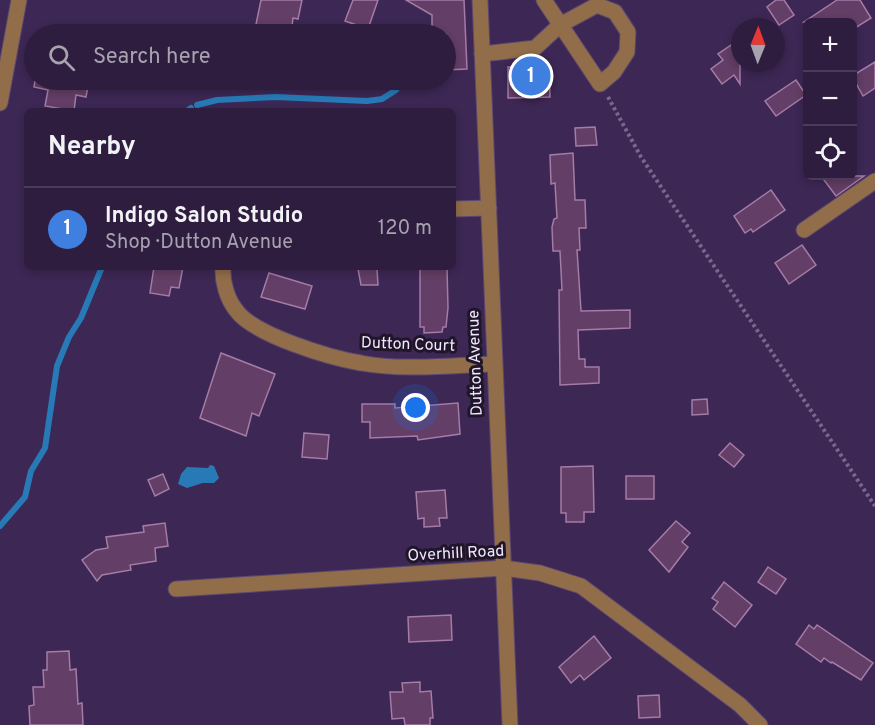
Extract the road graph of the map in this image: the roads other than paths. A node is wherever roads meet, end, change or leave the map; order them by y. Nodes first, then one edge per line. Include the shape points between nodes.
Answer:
1 (19, 0) edge
2 (480, 0) edge
3 (543, 0) edge
4 (560, 25) junction
5 (482, 54) junction
6 (0, 104) edge
7 (875, 181) edge
8 (489, 208) junction
9 (456, 209) edge
10 (804, 230) dead end
11 (223, 270) edge
12 (494, 364) junction
13 (504, 568) junction
14 (176, 589) dead end
15 (510, 725) edge
16 (760, 725) edge

1 - 6 street
2 - 5 street, Dutton Avenue
3 - 4 street
4 - 4 street via 597,5 615,12 628,32 627,52 600,84
4 - 5 street via 535,48
5 - 8 street, Dutton Avenue
7 - 10 street
8 - 9 street
8 - 12 street, Dutton Avenue
11 - 12 street, Dutton Court via 227,293 236,312 282,340 362,363
12 - 13 street, Dutton Avenue
13 - 14 street, Overhill Road
13 - 15 street, Dutton Avenue
13 - 16 street, Overhill Road via 540,573 581,586 740,705

